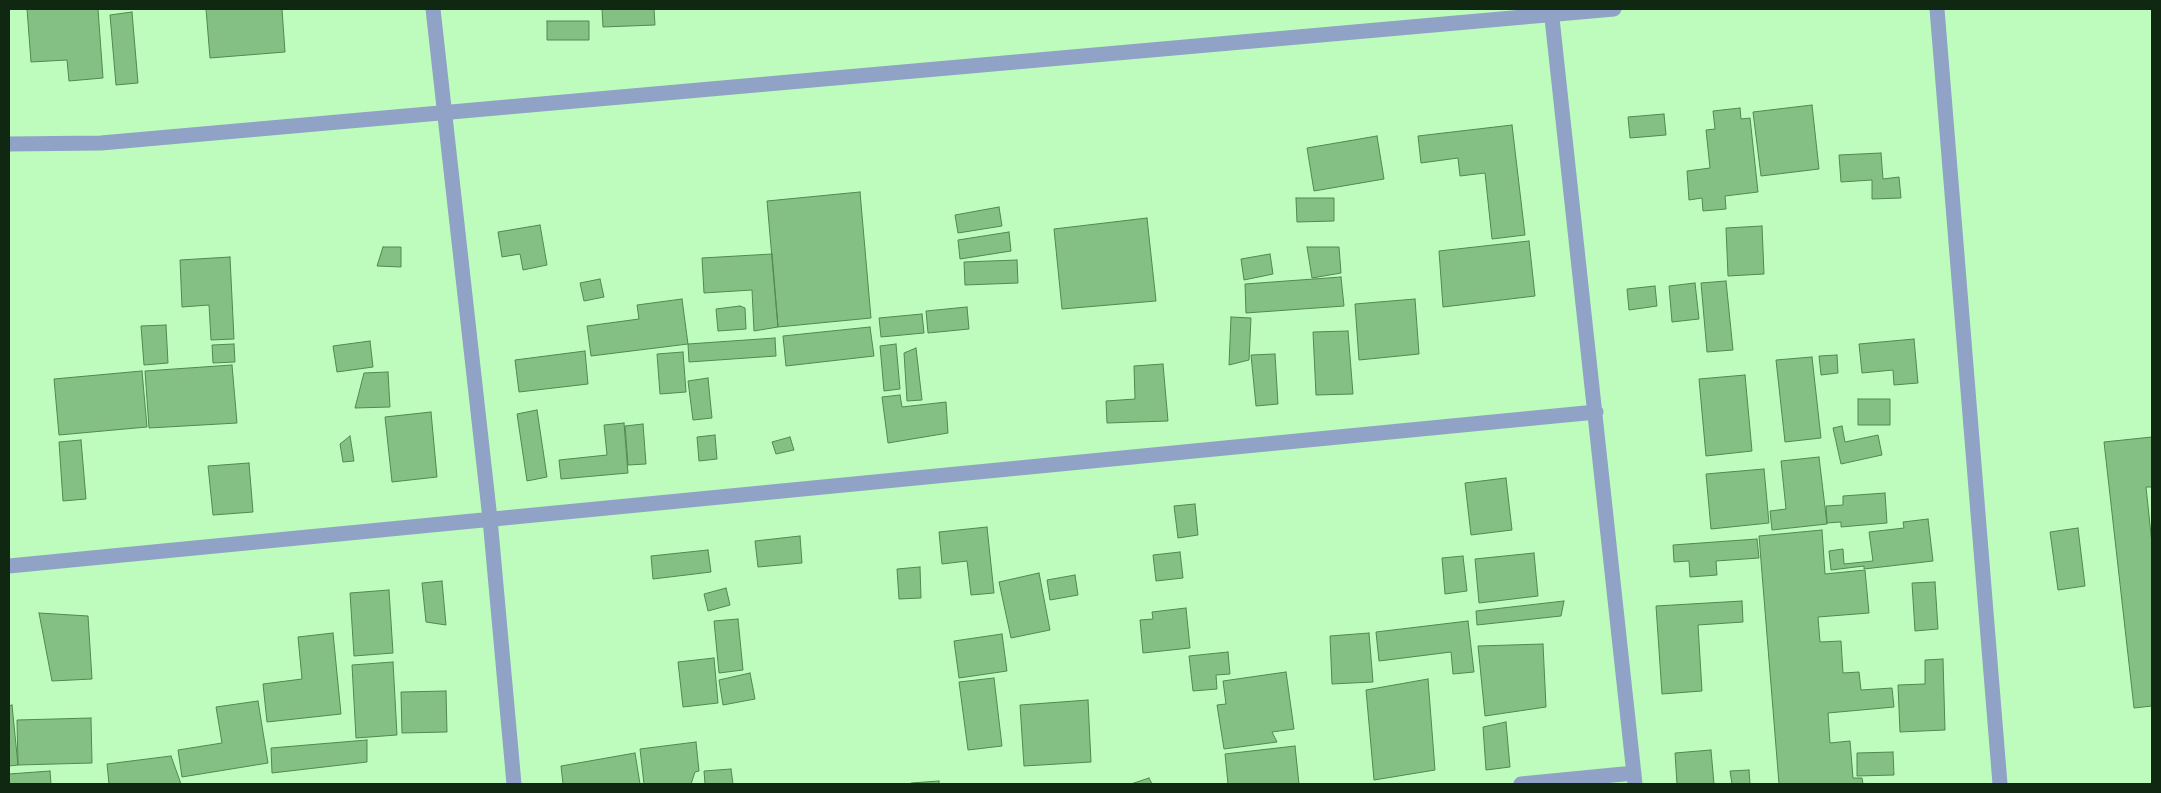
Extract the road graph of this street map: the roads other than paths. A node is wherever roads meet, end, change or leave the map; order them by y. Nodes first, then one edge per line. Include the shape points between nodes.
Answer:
1 (433, 9) edge
2 (1614, 9) edge
3 (1937, 9) edge
4 (1552, 12) edge
5 (444, 112) junction
6 (9, 144) edge
7 (1596, 412) junction
8 (490, 519) junction
9 (9, 566) edge
10 (1634, 778) edge
11 (514, 784) edge
12 (1521, 784) edge
13 (2000, 784) edge

1 - 5 street
2 - 4 street
3 - 13 street
4 - 5 street
4 - 7 street
5 - 6 street via 101,143
5 - 8 street
7 - 8 street
7 - 10 street
8 - 9 street
8 - 11 street
10 - 12 street

